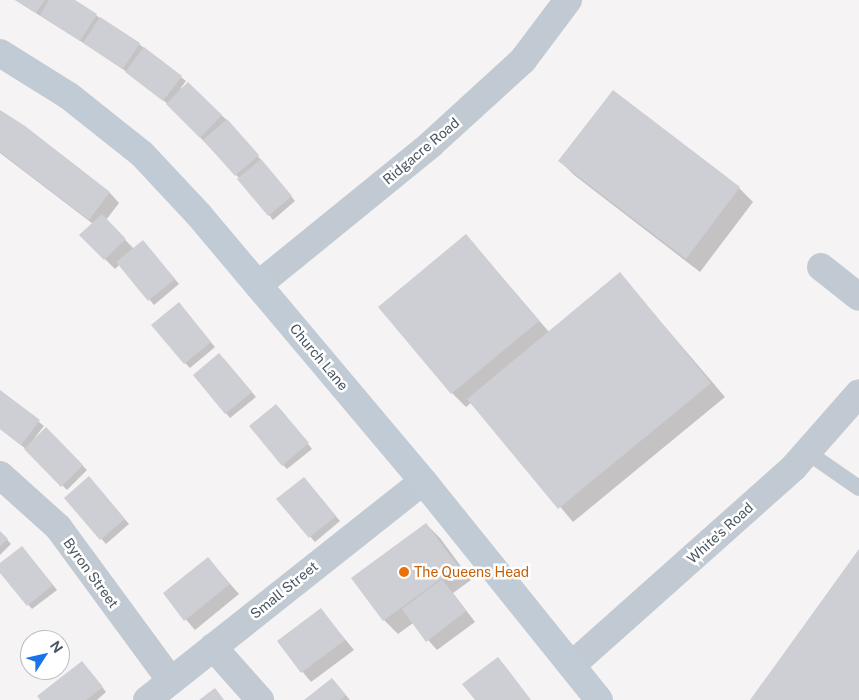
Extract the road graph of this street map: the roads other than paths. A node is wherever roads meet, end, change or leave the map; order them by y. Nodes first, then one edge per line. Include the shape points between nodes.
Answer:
1 (568, 0) edge
2 (0, 53) edge
3 (822, 267) dead end
4 (258, 285) junction
5 (859, 297) edge
6 (859, 393) edge
7 (807, 452) junction
8 (0, 475) edge
9 (423, 481) junction
10 (859, 488) edge
11 (214, 648) junction
12 (572, 665) junction
13 (171, 681) junction
14 (147, 700) edge
15 (260, 700) edge
16 (599, 700) edge

1 - 4 street, Ridgacre Road via 523,60 430,145
2 - 4 main road, Church Lane via 69,96 142,154
3 - 5 street
4 - 9 main road, Church Lane
6 - 7 street, White's Road
7 - 10 lane
7 - 12 street, White's Road
8 - 13 street, Byron Street via 58,528
9 - 11 street, Small Street
9 - 12 main road, Church Lane
11 - 13 street, Small Street
11 - 15 street
12 - 16 main road, Church Lane
13 - 14 street, Small Street

